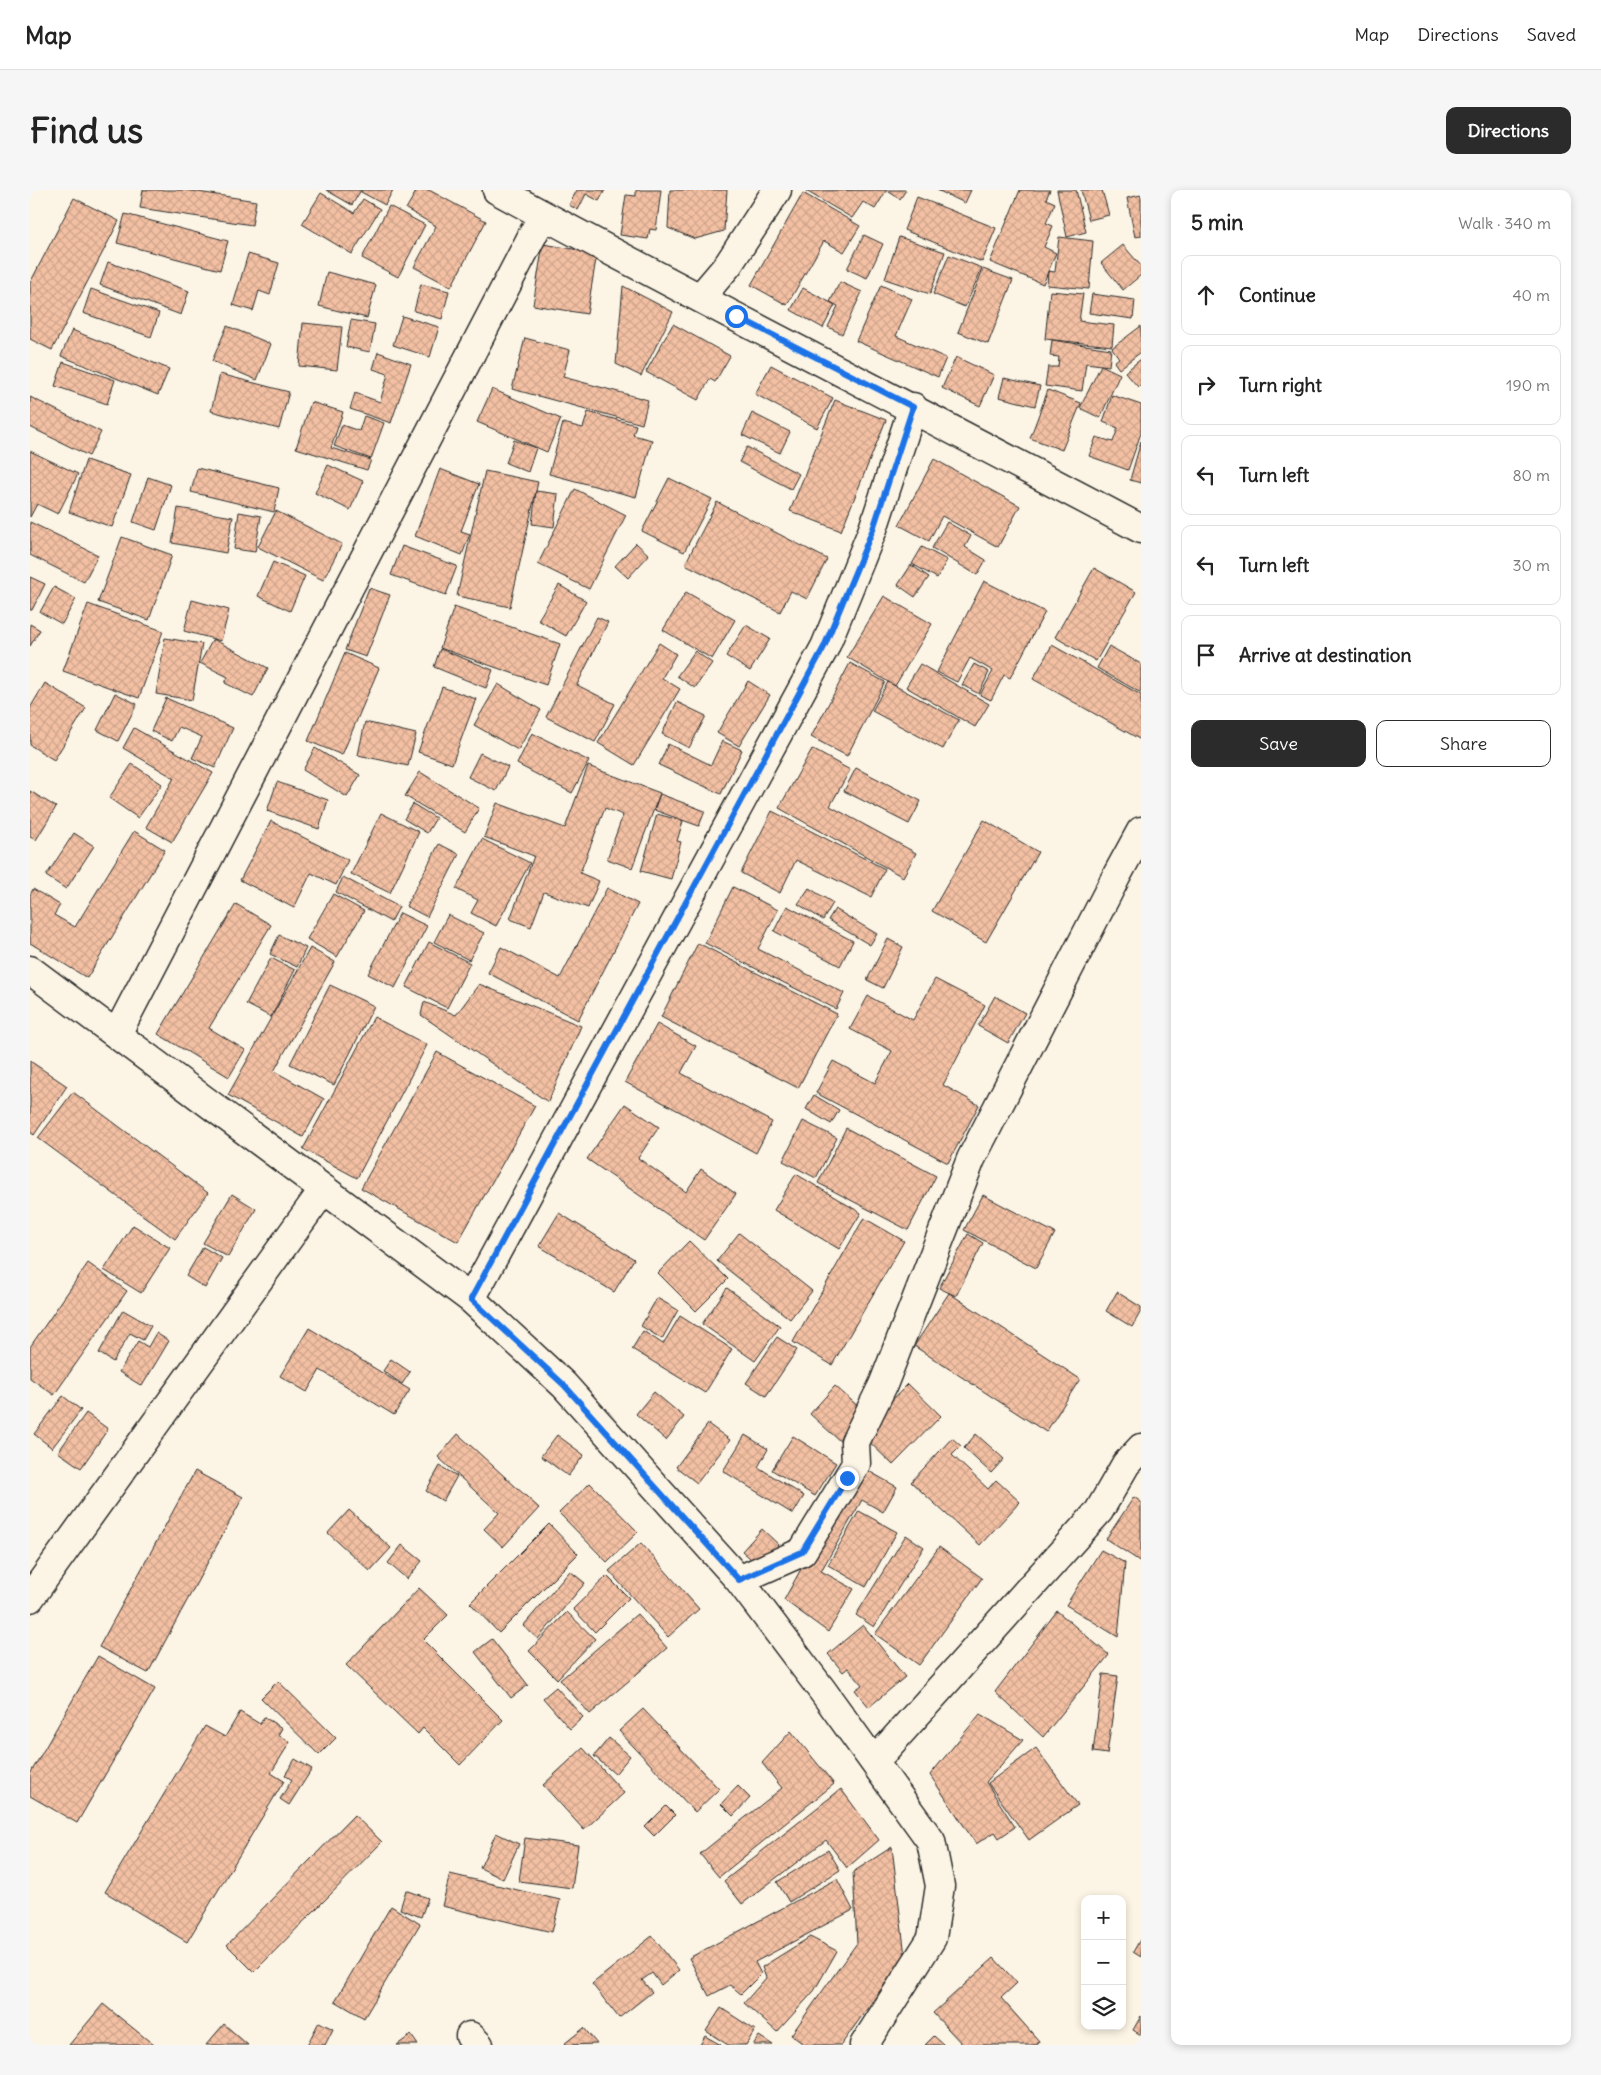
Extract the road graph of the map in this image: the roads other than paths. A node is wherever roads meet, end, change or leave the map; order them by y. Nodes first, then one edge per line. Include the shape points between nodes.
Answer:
1 (497, 190) edge
2 (777, 190) edge
3 (543, 215) junction
4 (700, 298) junction
5 (913, 407) junction
6 (1141, 529) edge
7 (1141, 831) edge
8 (30, 970) edge
9 (117, 1034) junction
10 (324, 1189) junction
11 (471, 1299) junction
12 (1141, 1448) edge
13 (739, 1580) junction
14 (30, 1598) edge
15 (874, 1762) junction
16 (864, 2045) edge

1 - 3 street
2 - 4 street via 728,265
3 - 4 street
3 - 9 street
4 - 5 street
5 - 6 street
5 - 11 street via 873,529 824,647
7 - 13 street via 971,1158 883,1385 855,1442 856,1464 802,1552
8 - 9 street
9 - 10 street
10 - 11 street
10 - 14 street
11 - 13 street via 564,1385
12 - 15 street via 1126,1464 1093,1518
13 - 15 street
15 - 16 street via 930,1841 940,1886 932,1938

